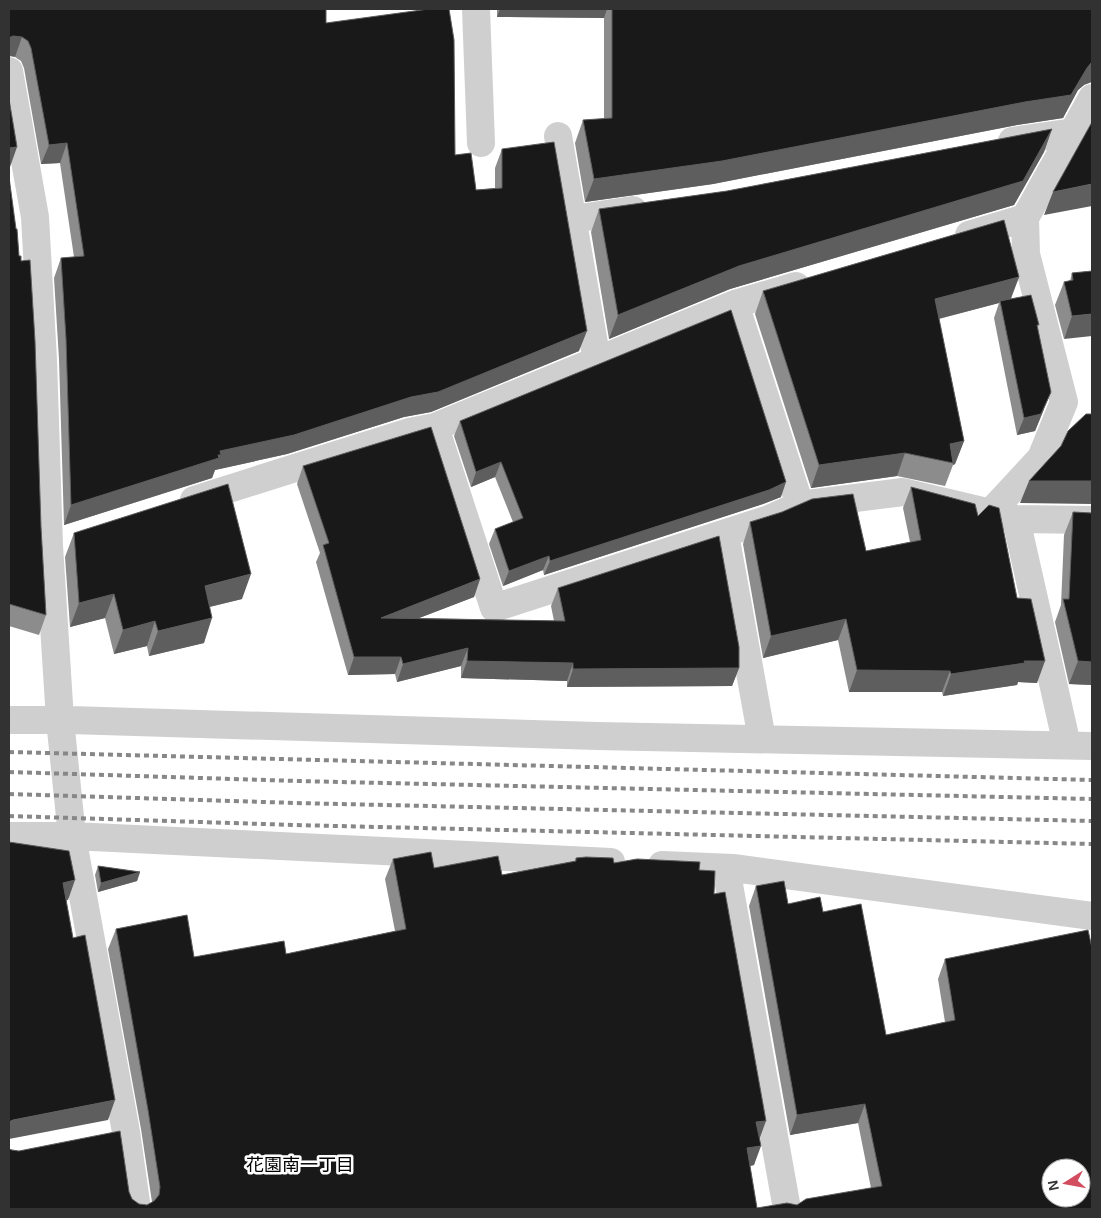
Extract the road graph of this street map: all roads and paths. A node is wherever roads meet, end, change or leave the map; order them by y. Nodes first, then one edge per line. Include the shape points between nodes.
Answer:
1 (476, 9) edge
2 (9, 71) edge
3 (1092, 98) edge
4 (1074, 132) junction
5 (558, 136) dead end
6 (481, 143) dead end
7 (990, 146) edge
8 (659, 207) edge
9 (573, 218) junction
10 (1025, 218) junction
11 (941, 243) edge
12 (820, 280) edge
13 (736, 304) junction
14 (597, 361) junction
15 (435, 427) junction
16 (800, 505) junction
17 (172, 507) edge
18 (990, 513) junction
19 (1016, 519) junction
20 (1092, 520) edge
21 (725, 534) junction
22 (78, 537) edge
23 (49, 546) junction
24 (9, 720) edge
25 (60, 720) junction
26 (762, 740) junction
27 (1080, 745) edge
28 (9, 836) edge
29 (72, 836) junction
30 (726, 868) junction
31 (1092, 916) edge
32 (137, 1209) edge
33 (786, 1209) edge

1 - 6 street
2 - 23 street via 36,217
3 - 4 street
4 - 7 street
4 - 10 street
5 - 9 street
8 - 9 street
9 - 14 street
10 - 11 street
10 - 18 street via 1026,254 1064,402 1041,458
12 - 13 street
13 - 14 street
13 - 16 street
14 - 15 street
15 - 17 street via 409,432
15 - 21 street via 494,608
16 - 18 street via 903,492
16 - 21 street
18 - 19 street
19 - 20 street
19 - 27 street
21 - 26 street
22 - 23 street
23 - 25 street
24 - 25 street
25 - 26 street
25 - 29 street
26 - 27 street
28 - 29 street
29 - 30 street
29 - 32 street via 116,1134
30 - 31 street
30 - 33 street

